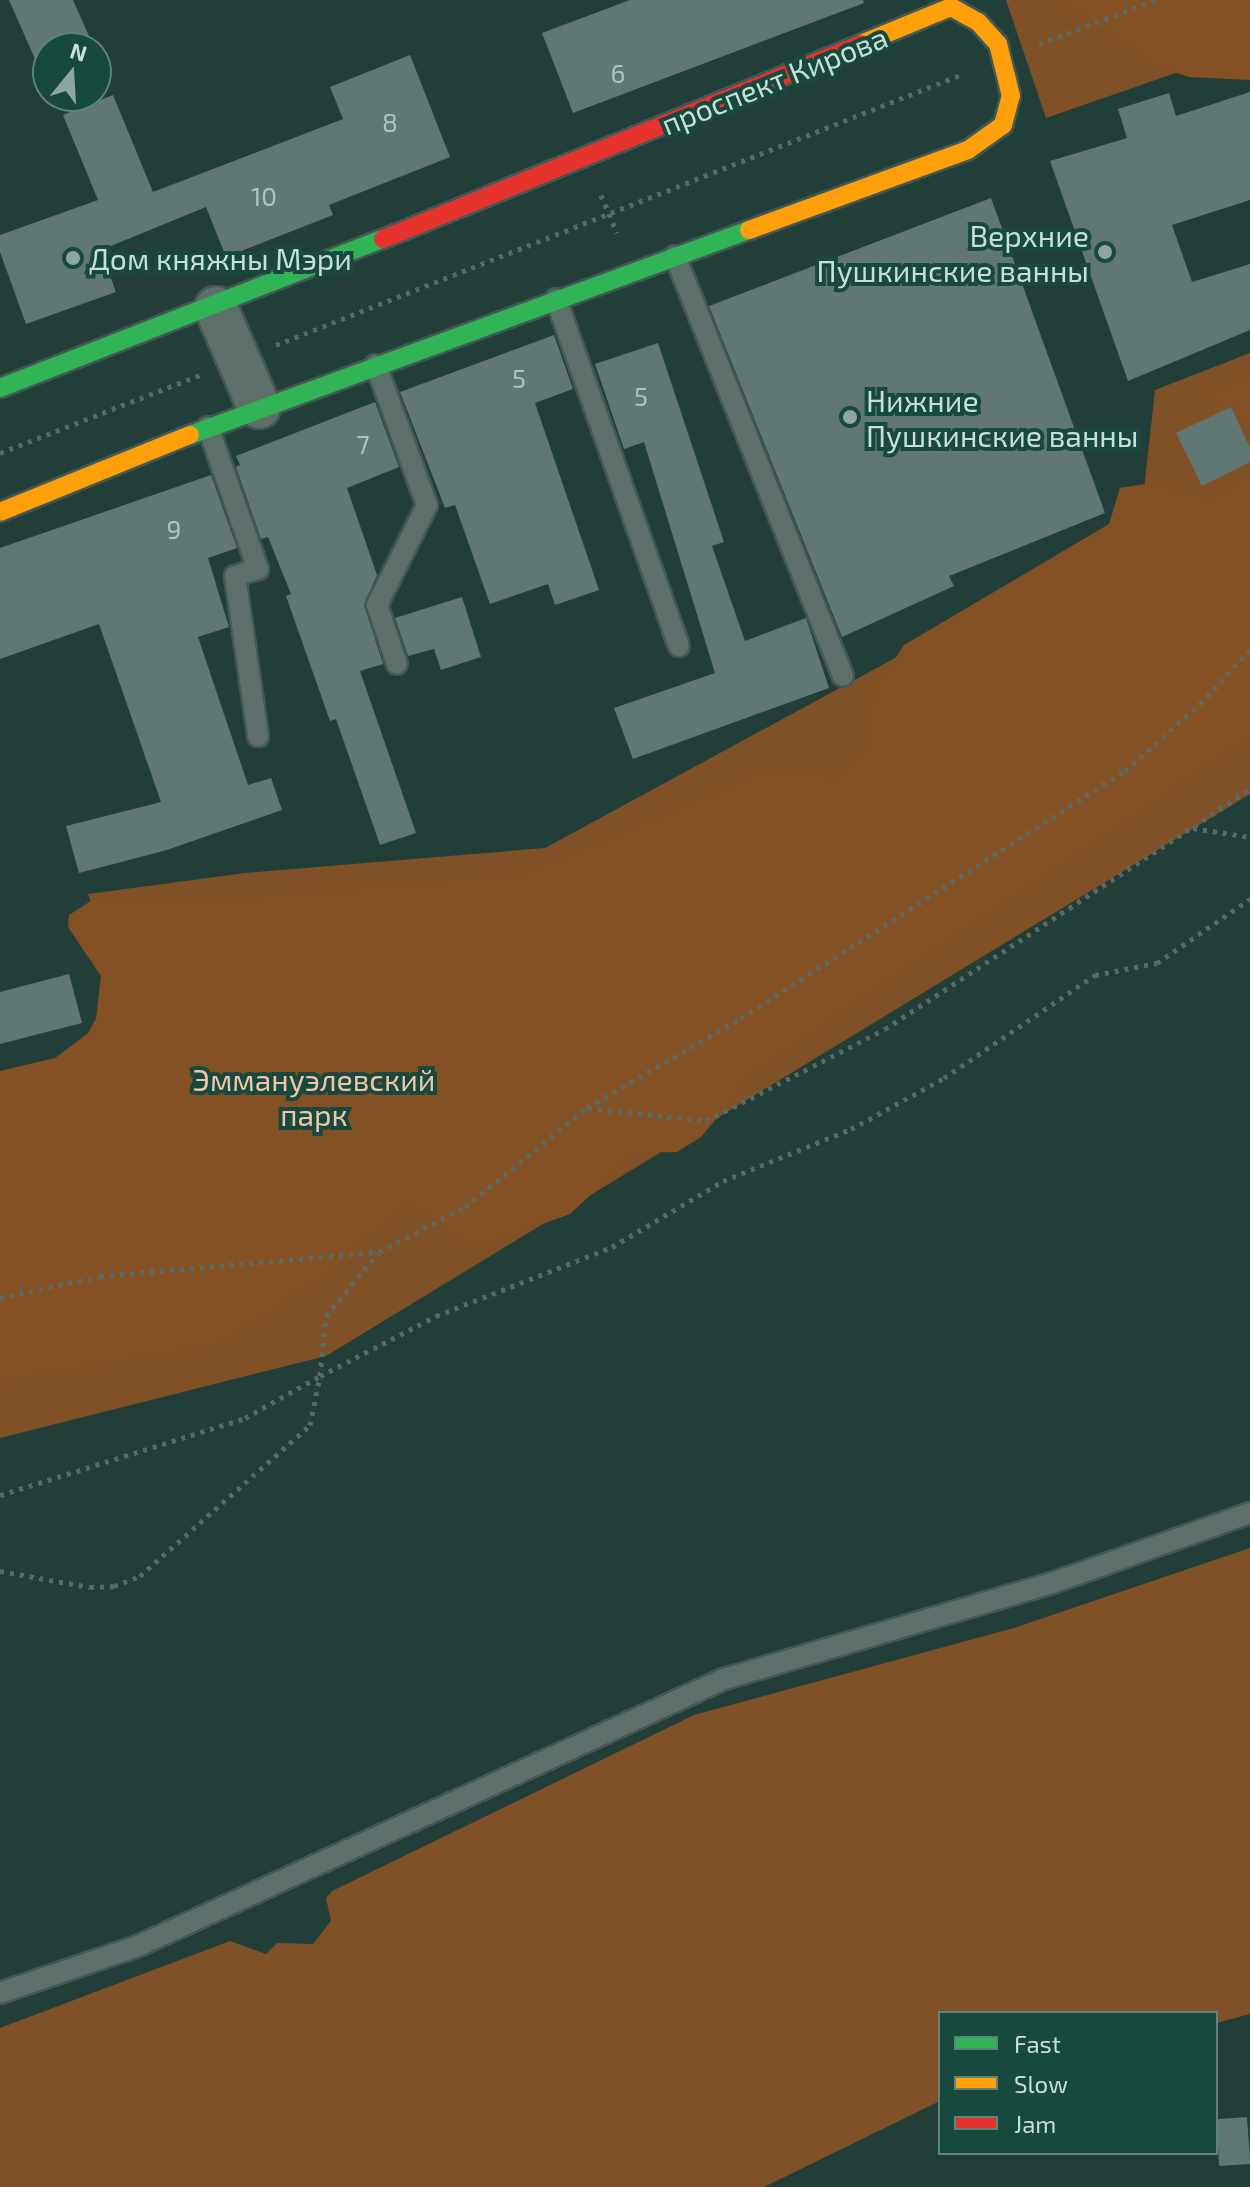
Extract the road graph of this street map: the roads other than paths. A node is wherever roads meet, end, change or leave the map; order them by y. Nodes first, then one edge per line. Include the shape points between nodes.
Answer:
1 (675, 256) junction
2 (556, 299) junction
3 (216, 308) junction
4 (376, 365) junction
5 (0, 388) edge
6 (259, 407) junction
7 (208, 427) junction
8 (0, 512) edge
9 (679, 646) dead end
10 (397, 664) dead end
11 (843, 676) dead end
12 (258, 736) dead end
13 (1250, 1513) edge
14 (0, 1993) edge

1 - 2 street, проспект Кирова
1 - 3 street, проспект Кирова via 968,150 1003,125 1011,96 998,44 978,22 951,7
1 - 11 lane
2 - 4 street, проспект Кирова
2 - 9 lane
3 - 5 street, проспект Кирова
3 - 6 street
4 - 6 street, проспект Кирова
4 - 10 lane via 427,505 377,605
6 - 7 street, проспект Кирова
7 - 8 street, проспект Кирова
7 - 12 lane via 258,569 235,576
13 - 14 lane via 1052,1583 724,1679 138,1946

